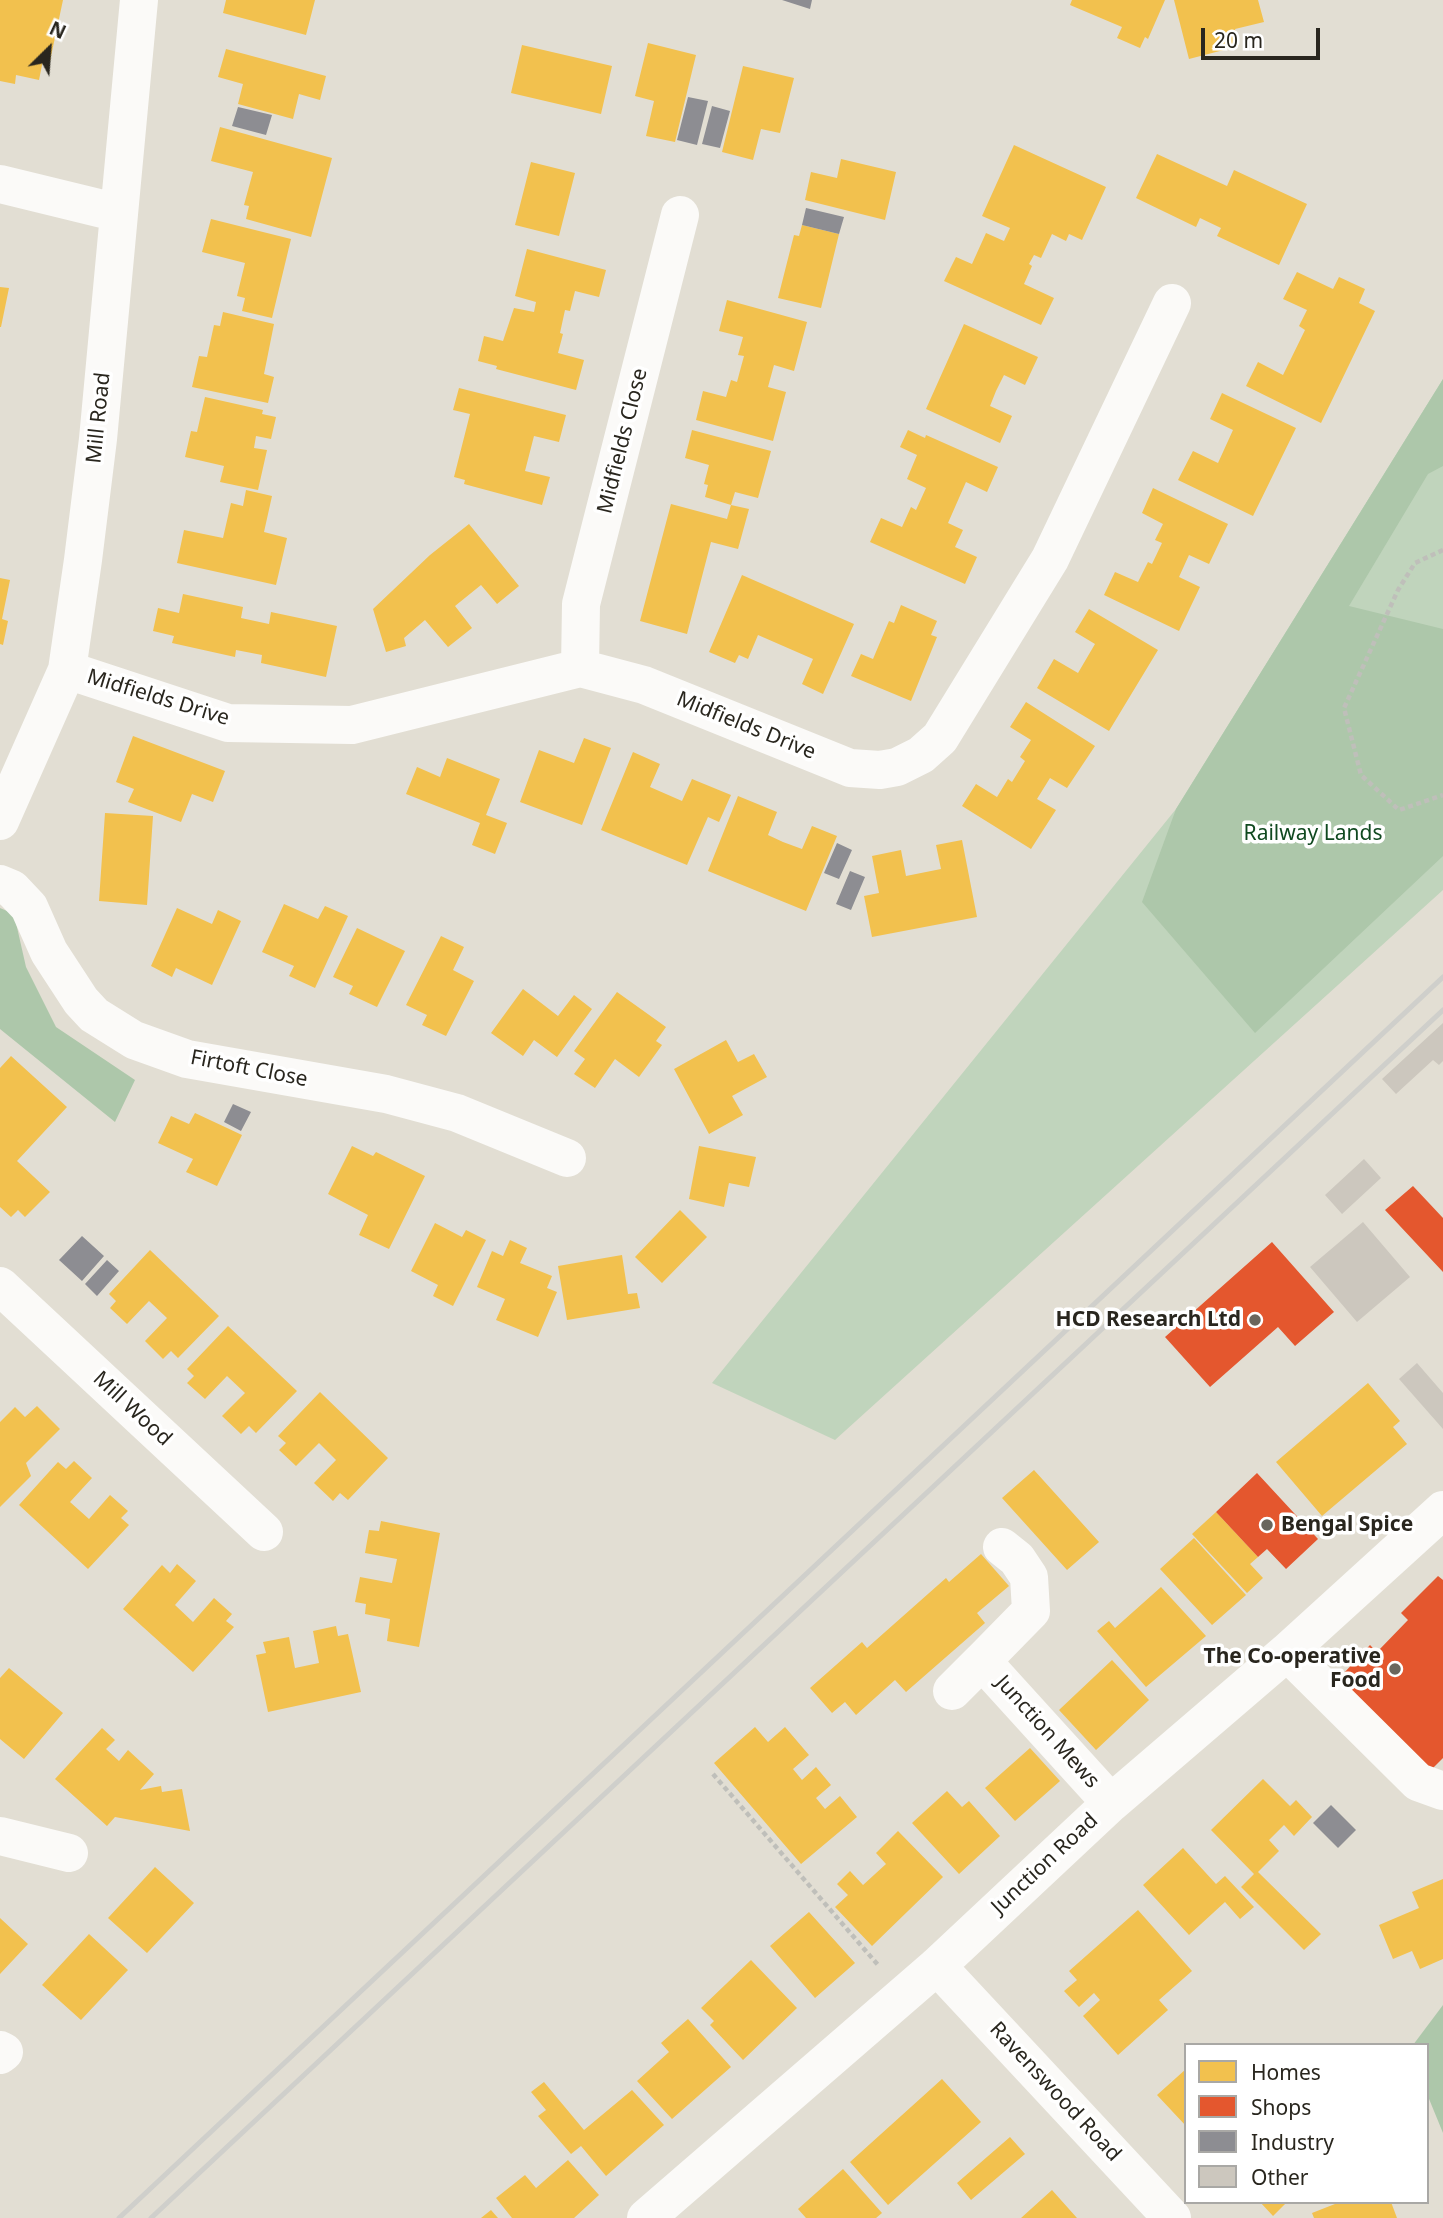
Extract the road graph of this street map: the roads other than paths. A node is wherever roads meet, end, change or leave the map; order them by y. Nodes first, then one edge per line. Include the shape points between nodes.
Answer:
1 (139, 0) edge
2 (0, 184) edge
3 (119, 213) junction
4 (680, 215) dead end
5 (1172, 303) dead end
6 (580, 668) junction
7 (66, 670) junction
8 (0, 821) edge
9 (0, 884) edge
10 (567, 1158) dead end
11 (0, 1286) edge
12 (1443, 1510) edge
13 (264, 1532) dead end
14 (1002, 1547) dead end
15 (1287, 1652) junction
16 (982, 1661) junction
17 (952, 1691) dead end
18 (1443, 1791) edge
19 (1111, 1803) junction
20 (0, 1836) edge
21 (69, 1853) dead end
22 (937, 1966) junction
23 (0, 2050) edge
24 (0, 2055) edge
25 (646, 2218) edge
26 (1172, 2218) edge

1 - 3 street, Mill Road
2 - 3 street
3 - 7 street, Mill Road via 98,439
4 - 6 street, Midfields Close via 582,604
5 - 6 street, Midfields Drive via 1050,559 948,726 921,755 897,767 850,768 645,685
6 - 7 street, Midfields Drive via 352,725 228,723
7 - 8 street, Mill Road
9 - 10 street, Firtoft Close via 12,889 29,907 49,952 81,1002 134,1040 187,1059 386,1094 445,1110
11 - 13 street, Mill Wood
12 - 15 street, Junction Road
14 - 16 street, Junction Mews via 1029,1577 1031,1611
15 - 18 street via 1418,1782
15 - 19 street, Junction Road
16 - 17 street, Junction Mews
16 - 19 street, Junction Mews
19 - 22 street, Junction Road
20 - 21 street
22 - 25 street, Junction Road
22 - 26 street, Ravenswood Road
23 - 24 street via 4,2052

